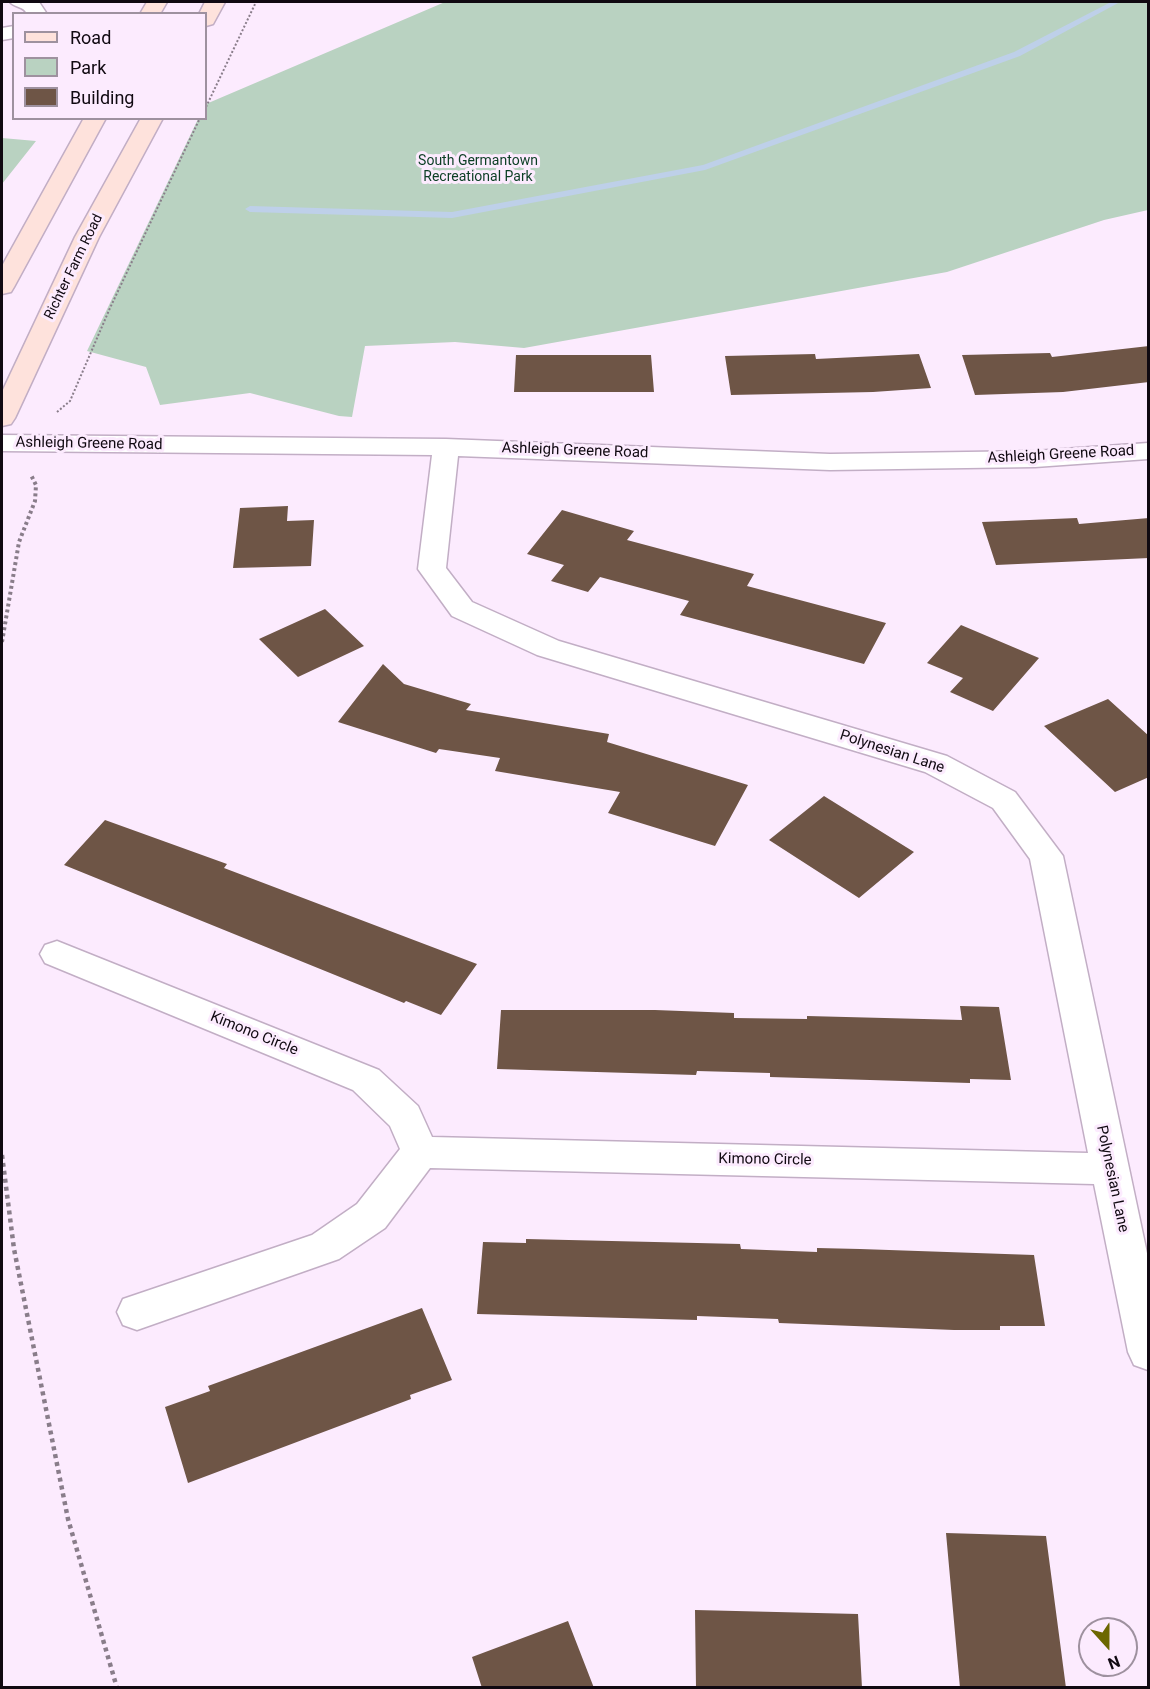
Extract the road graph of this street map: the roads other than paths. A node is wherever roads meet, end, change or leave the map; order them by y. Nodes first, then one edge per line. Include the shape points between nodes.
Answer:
1 (20, 2) edge
2 (215, 2) edge
3 (37, 12) edge
4 (207, 18) edge
5 (94, 120) edge
6 (151, 120) edge
7 (2, 287) edge
8 (2, 418) edge
9 (15, 443) edge
10 (446, 447) junction
11 (1149, 451) edge
12 (57, 954) dead end
13 (420, 1152) junction
14 (1110, 1168) junction
15 (137, 1312) dead end
16 (1149, 1352) edge

1 - 3 street via 29,3
2 - 4 main road
5 - 7 main road
6 - 8 main road, Richter Farm Road via 87,237
9 - 10 street, Ashleigh Greene Road
10 - 11 street, Ashleigh Greene Road via 831,462 1035,459
10 - 14 street, Polynesian Lane via 432,569 462,609 548,648 936,764 1004,800 1046,856
12 - 13 street, Kimono Circle via 366,1080 405,1117
13 - 14 street, Kimono Circle
13 - 15 street via 371,1216 325,1247
14 - 16 street, Polynesian Lane

